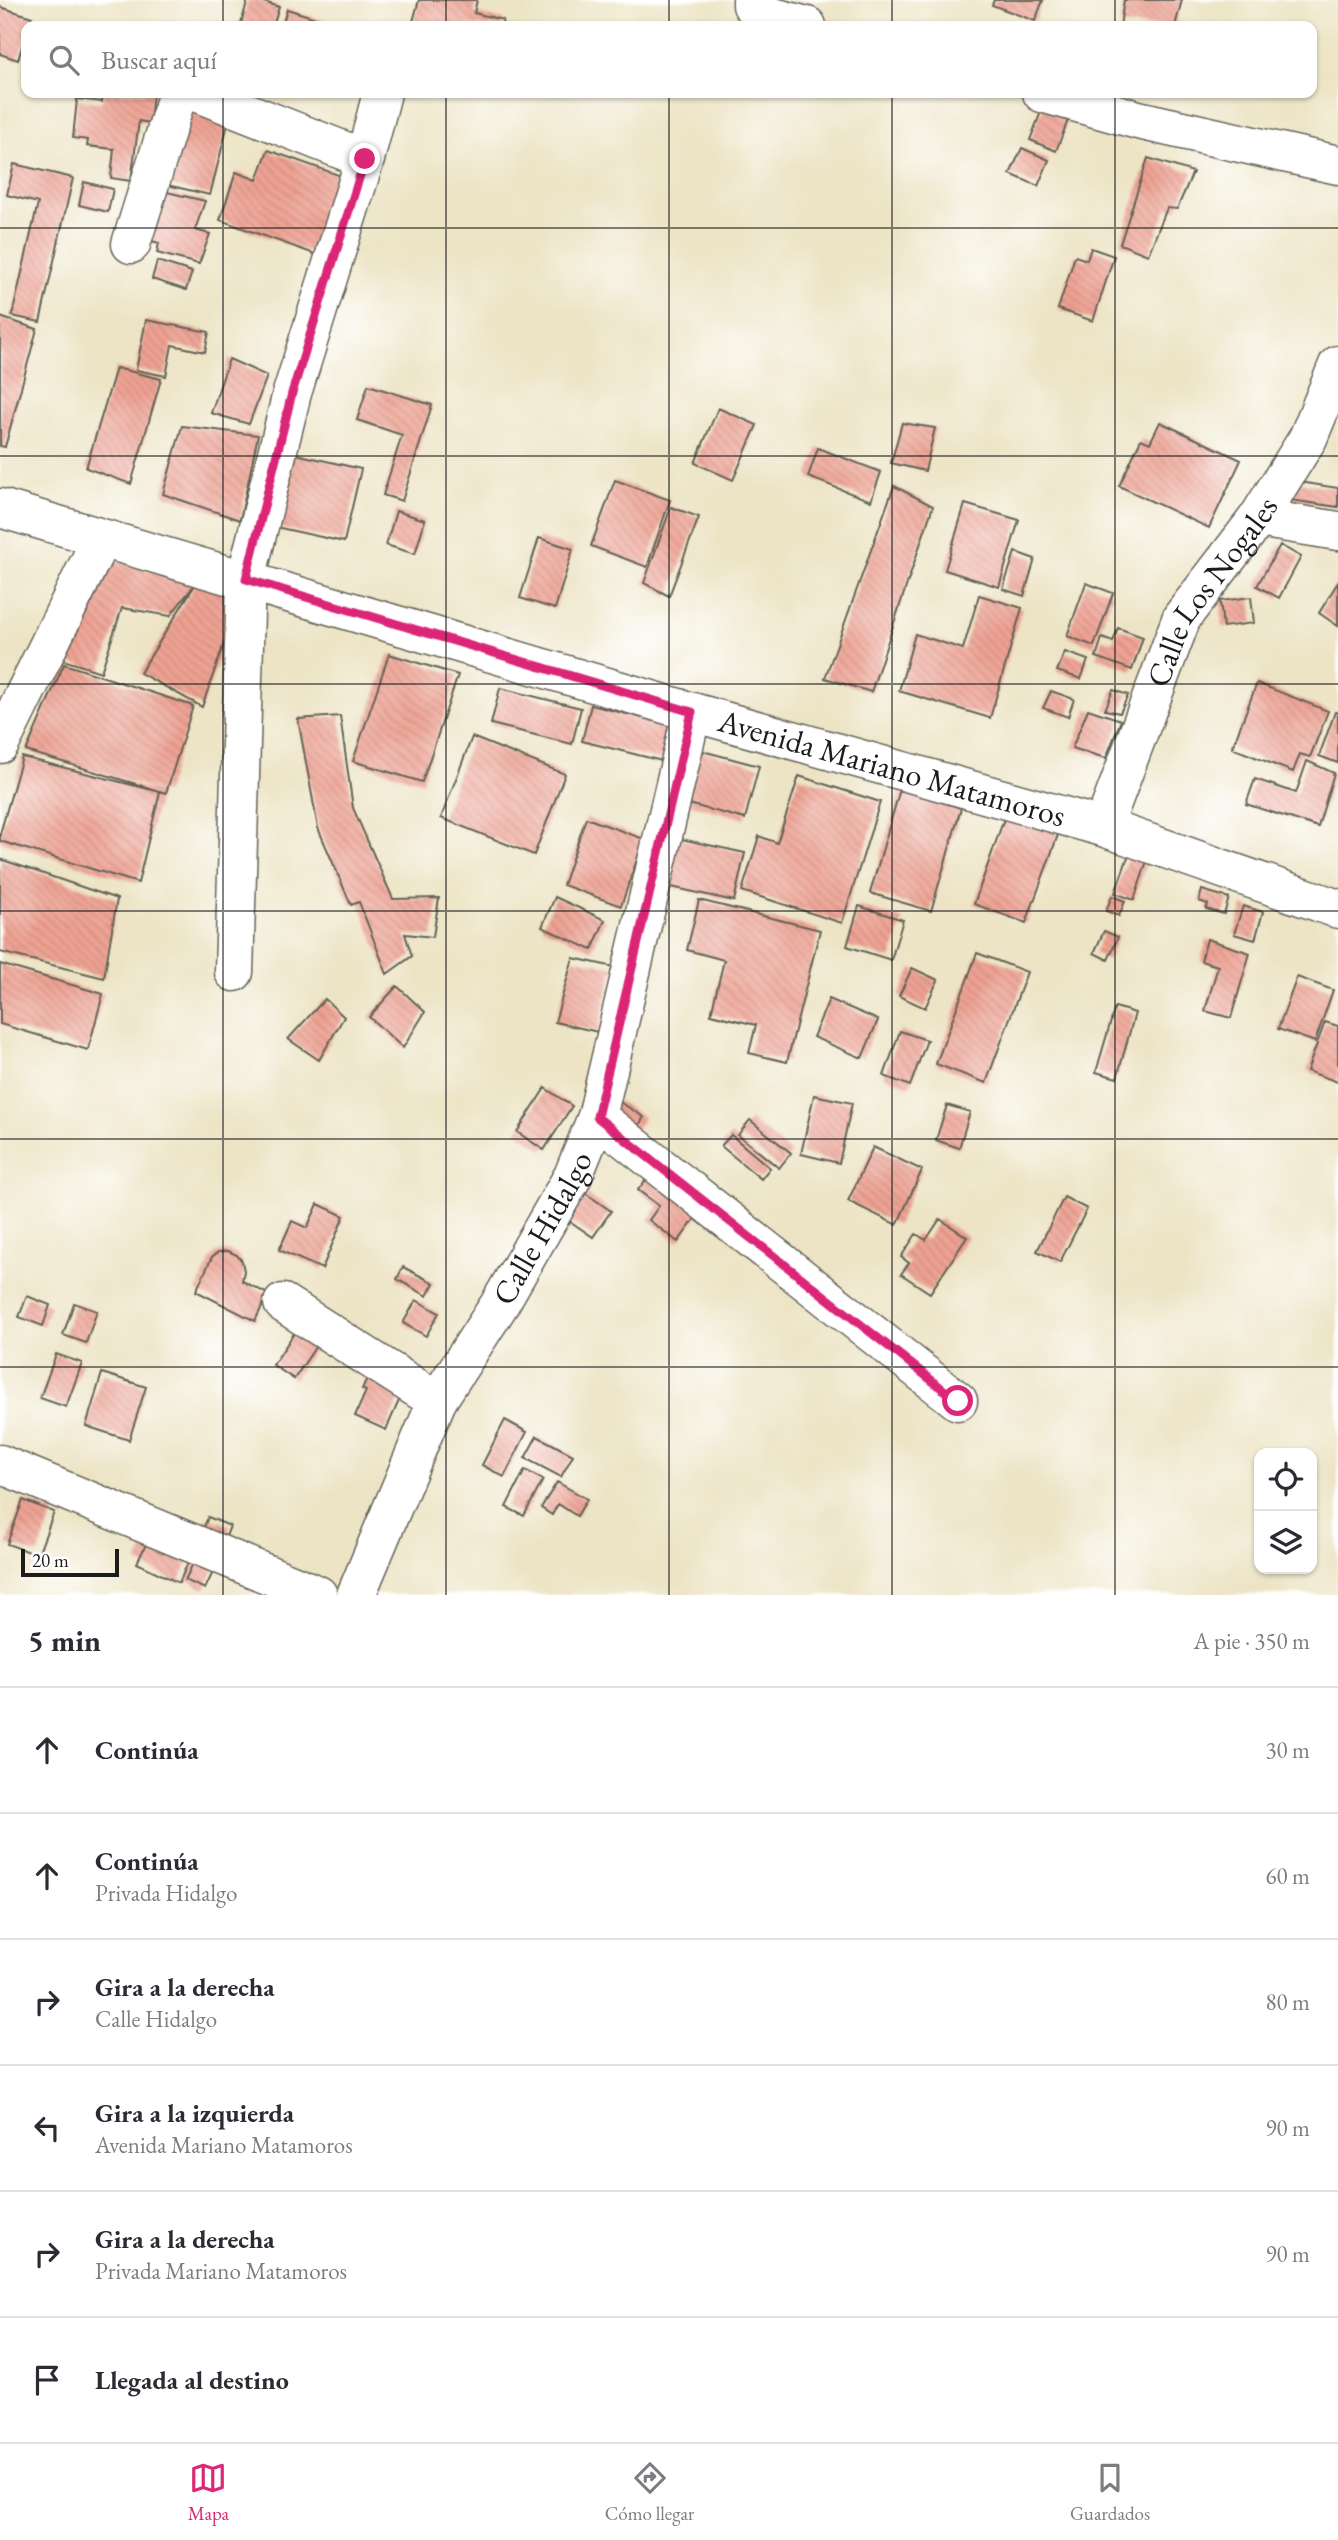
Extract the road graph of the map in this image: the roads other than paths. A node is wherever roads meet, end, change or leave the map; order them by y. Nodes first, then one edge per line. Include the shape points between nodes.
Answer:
1 (752, 2) edge
2 (790, 21) edge
3 (176, 98) edge
4 (211, 98) edge
5 (381, 98) edge
6 (1060, 98) edge
7 (365, 159) junction
8 (1338, 165) edge
9 (131, 244) dead end
10 (1338, 365) edge
11 (0, 508) edge
12 (1258, 518) junction
13 (1338, 531) edge
14 (101, 539) junction
15 (246, 579) junction
16 (692, 712) junction
17 (0, 744) edge
18 (1103, 827) junction
19 (1338, 909) edge
20 (234, 972) dead end
21 (597, 1117) junction
22 (283, 1303) dead end
23 (438, 1401) junction
24 (958, 1401) dead end
25 (0, 1464) edge
26 (318, 1595) edge
27 (356, 1595) edge

1 - 2 street via 762,13
3 - 9 street
4 - 7 street
5 - 7 street
6 - 8 street
7 - 15 street via 292,393
10 - 12 street, Calle Los Nogales via 1308,438
11 - 14 street, Avenida Mariano Matamoros
12 - 13 street
12 - 18 street, Calle Los Nogales via 1182,617
14 - 15 street, Avenida Mariano Matamoros
14 - 17 street
15 - 16 street, Avenida Mariano Matamoros
15 - 20 street
16 - 18 street, Avenida Mariano Matamoros
16 - 21 street, Calle Hidalgo
18 - 19 street, Avenida Mariano Matamoros
21 - 23 street, Calle Hidalgo via 573,1176
21 - 24 street
22 - 23 street
23 - 27 street, Calle Hidalgo
25 - 26 street

